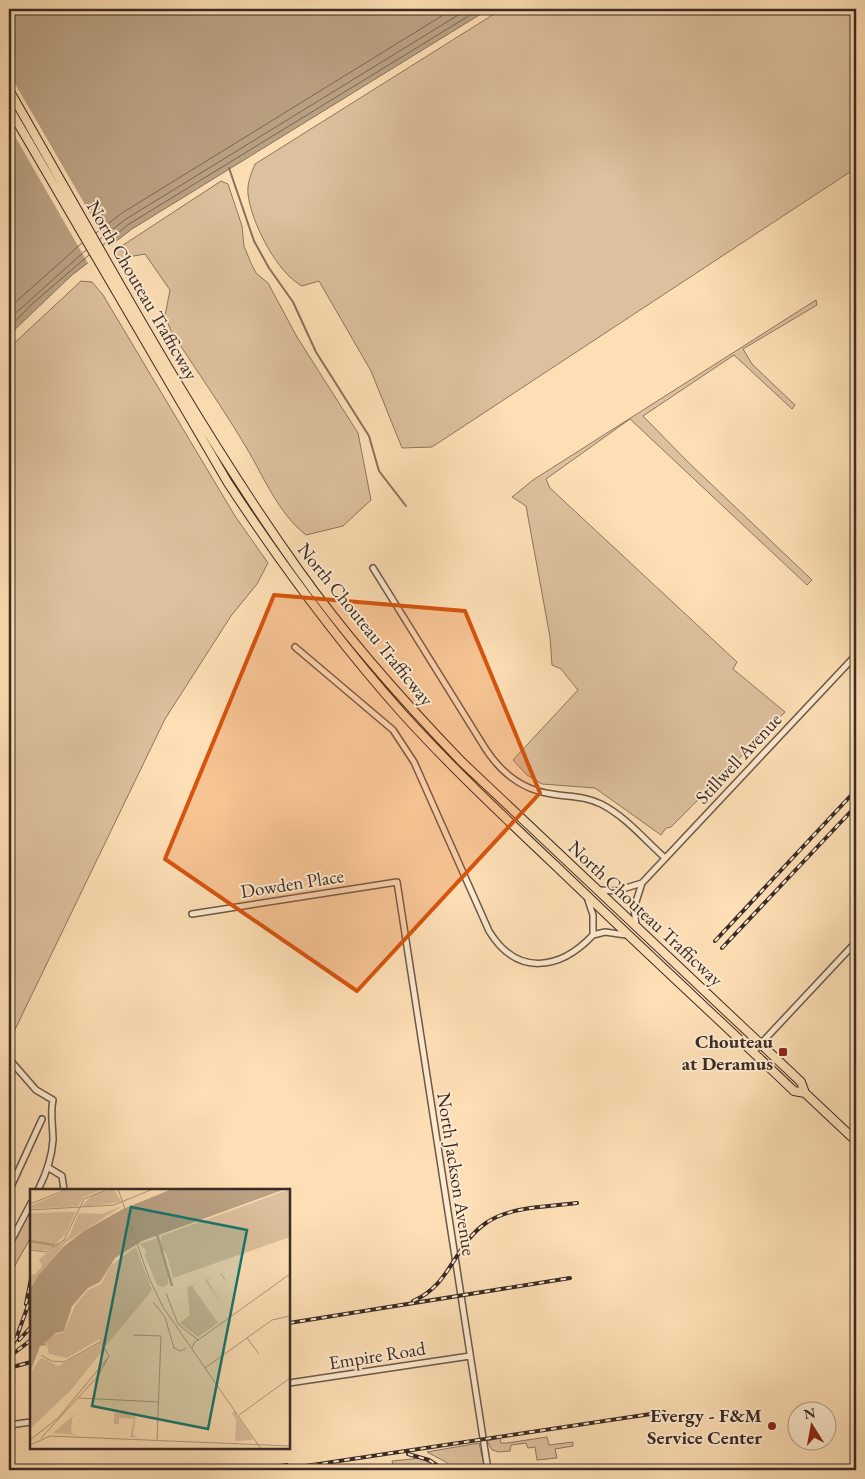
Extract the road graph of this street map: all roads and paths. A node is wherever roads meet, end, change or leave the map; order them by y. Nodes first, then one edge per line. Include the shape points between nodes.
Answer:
1 (9, 90) edge
2 (9, 108) edge
3 (373, 568) dead end
4 (295, 647) dead end
5 (856, 655) edge
6 (665, 858) junction
7 (397, 882) joint
8 (642, 882) junction
9 (600, 890) junction
10 (586, 894) junction
11 (192, 914) dead end
12 (636, 925) junction
13 (626, 934) junction
14 (592, 935) junction
15 (856, 942) edge
16 (761, 1044) junction
17 (754, 1052) junction
18 (9, 1059) edge
19 (805, 1093) junction
20 (42, 1119) dead end
21 (856, 1140) edge
22 (49, 1168) junction
23 (38, 1189) edge
24 (64, 1189) edge
25 (9, 1191) edge
26 (30, 1205) edge
27 (9, 1245) edge
28 (470, 1356) junction
29 (290, 1383) edge
30 (30, 1422) edge
31 (9, 1426) edge
32 (488, 1470) edge

1 - 9 main road, North Chouteau Trafficway via 235,476 299,570 344,630 420,719
2 - 10 main road, North Chouteau Trafficway via 228,484 264,538 337,636 398,708
3 - 6 street, North Chouteau Trafficway via 485,748 503,771 535,791 600,803
4 - 14 street via 401,739 489,931 504,950 522,961 553,962 571,955
5 - 6 street, Stillwell Avenue
6 - 8 street, Stillwell Avenue
7 - 11 street, Dowden Place
7 - 28 street, North Jackson Avenue
8 - 9 street, Stillwell Avenue via 616,891
8 - 12 street, Stillwell Avenue via 634,908
9 - 12 main road, North Chouteau Trafficway
10 - 13 main road, North Chouteau Trafficway
10 - 14 street, North Chouteau Trafficway via 593,915
12 - 16 main road, North Chouteau Trafficway
13 - 14 street via 605,932
13 - 17 main road, North Chouteau Trafficway
15 - 16 street
16 - 17 street
16 - 19 main road, North Chouteau Trafficway via 801,1082
17 - 19 main road, North Chouteau Trafficway via 794,1090
18 - 22 street via 36,1090 54,1100
19 - 21 main road, North Chouteau Trafficway
20 - 25 street
22 - 23 street
22 - 24 street via 62,1176
26 - 27 street
28 - 29 street, Empire Road
28 - 32 street, North Jackson Avenue
30 - 31 street

